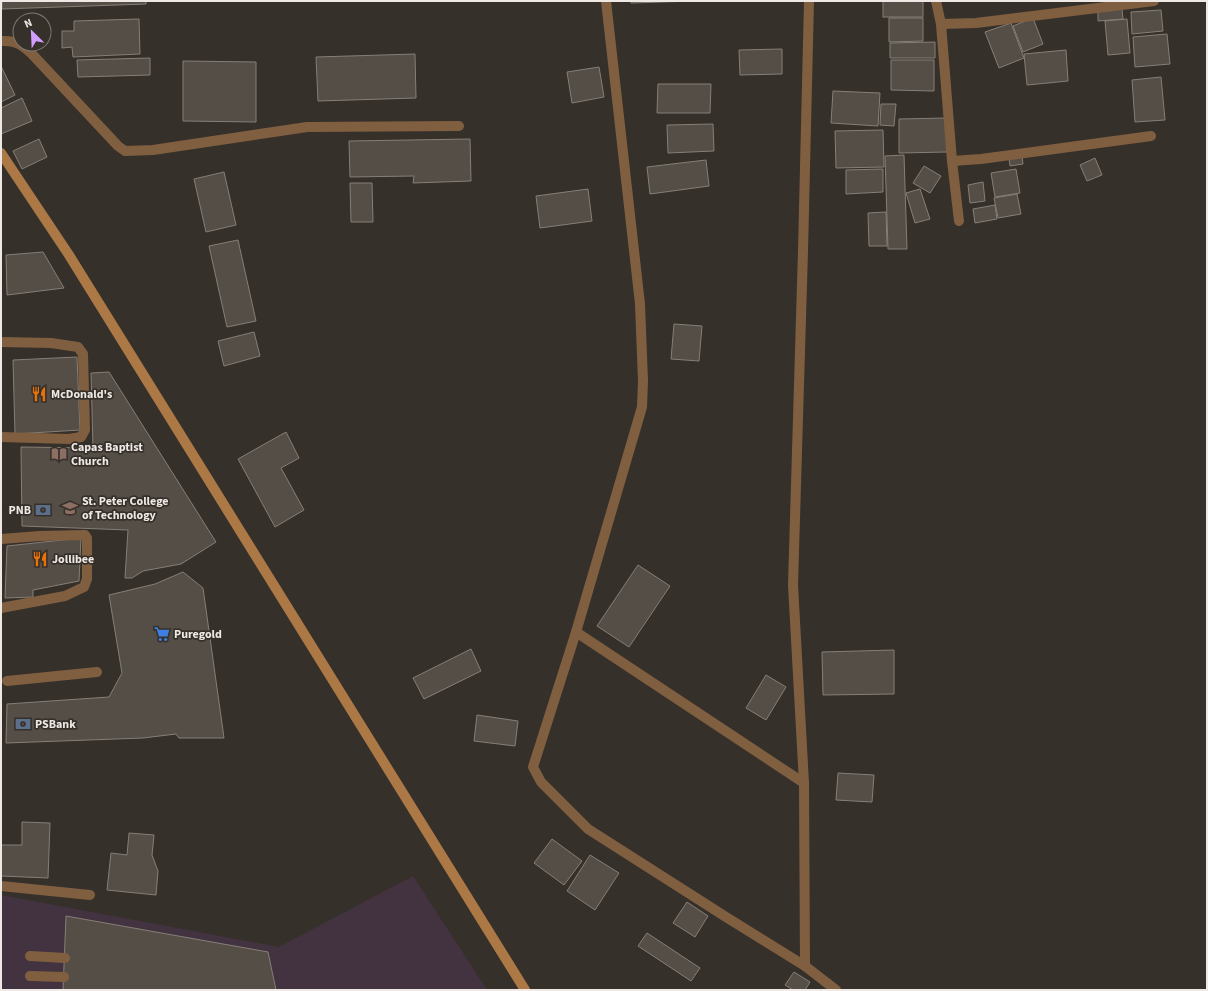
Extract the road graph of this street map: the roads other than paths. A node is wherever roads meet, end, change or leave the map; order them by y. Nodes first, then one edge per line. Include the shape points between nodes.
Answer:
1 (606, 1) edge
2 (809, 1) edge
3 (936, 1) edge
4 (1154, 1) edge
5 (941, 24) junction
6 (1, 41) edge
7 (459, 126) dead end
8 (1151, 136) dead end
9 (1, 153) edge
10 (952, 161) junction
11 (959, 222) dead end
12 (1, 342) edge
13 (1, 437) edge
14 (1, 539) edge
15 (1, 608) edge
16 (576, 632) junction
17 (97, 672) dead end
18 (7, 681) dead end
19 (804, 783) junction
20 (1, 886) edge
21 (90, 895) dead end
22 (30, 956) dead end
23 (64, 958) dead end
24 (805, 966) junction
25 (30, 976) dead end
26 (64, 977) dead end
27 (525, 990) edge
28 (836, 990) edge

1 - 16 street via 640,304 642,407
2 - 19 street via 793,585
3 - 5 street
4 - 5 street via 976,23
5 - 10 street
6 - 7 street via 8,40 27,49 125,151 153,150 307,127
8 - 10 street
9 - 27 street via 69,255
10 - 11 street
12 - 13 street via 51,342 78,347 83,354 85,430 81,437 69,439
14 - 15 street via 85,535 87,538 87,579 84,587 65,596
16 - 19 street
16 - 24 street via 533,767 541,782 588,829
17 - 18 street
19 - 24 street
20 - 21 street
22 - 23 street
24 - 28 street
25 - 26 street

